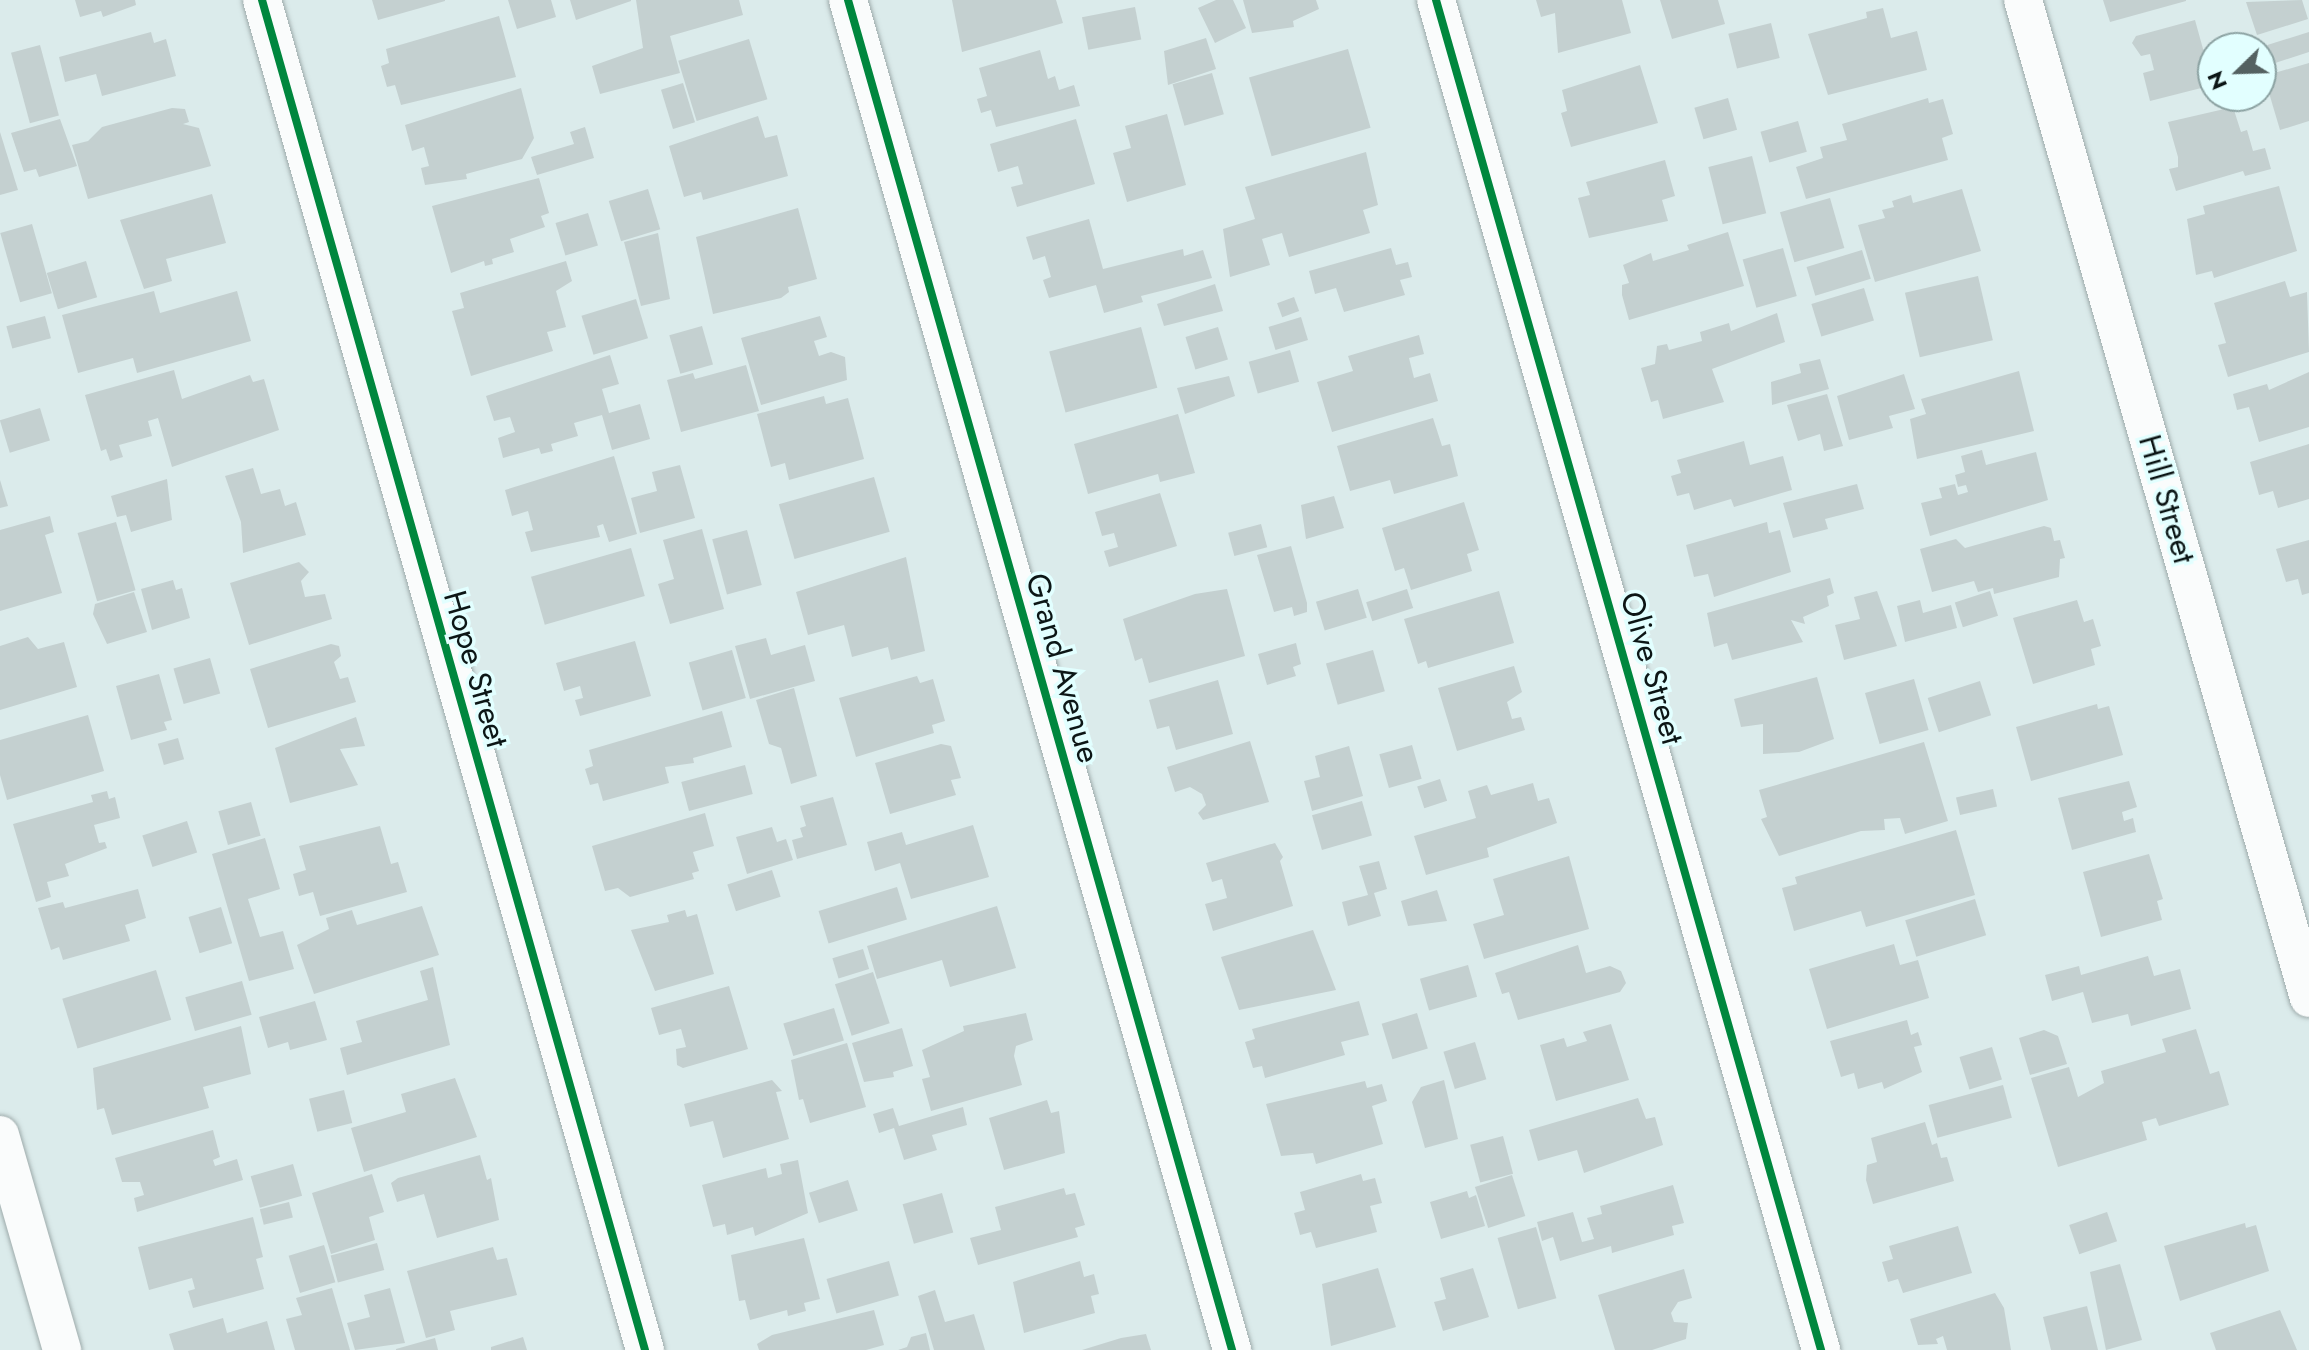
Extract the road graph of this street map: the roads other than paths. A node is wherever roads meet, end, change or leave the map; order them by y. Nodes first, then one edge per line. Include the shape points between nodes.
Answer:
1 (262, 0) edge
2 (848, 0) edge
3 (1436, 0) edge
4 (2023, 0) edge
5 (2309, 998) edge
6 (0, 1135) edge
7 (62, 1350) edge
8 (645, 1350) edge
9 (1232, 1350) edge
10 (1821, 1350) edge

1 - 8 street, Hope Street
2 - 9 street, Grand Avenue
3 - 10 street, Olive Street
4 - 5 street, Hill Street
6 - 7 street

